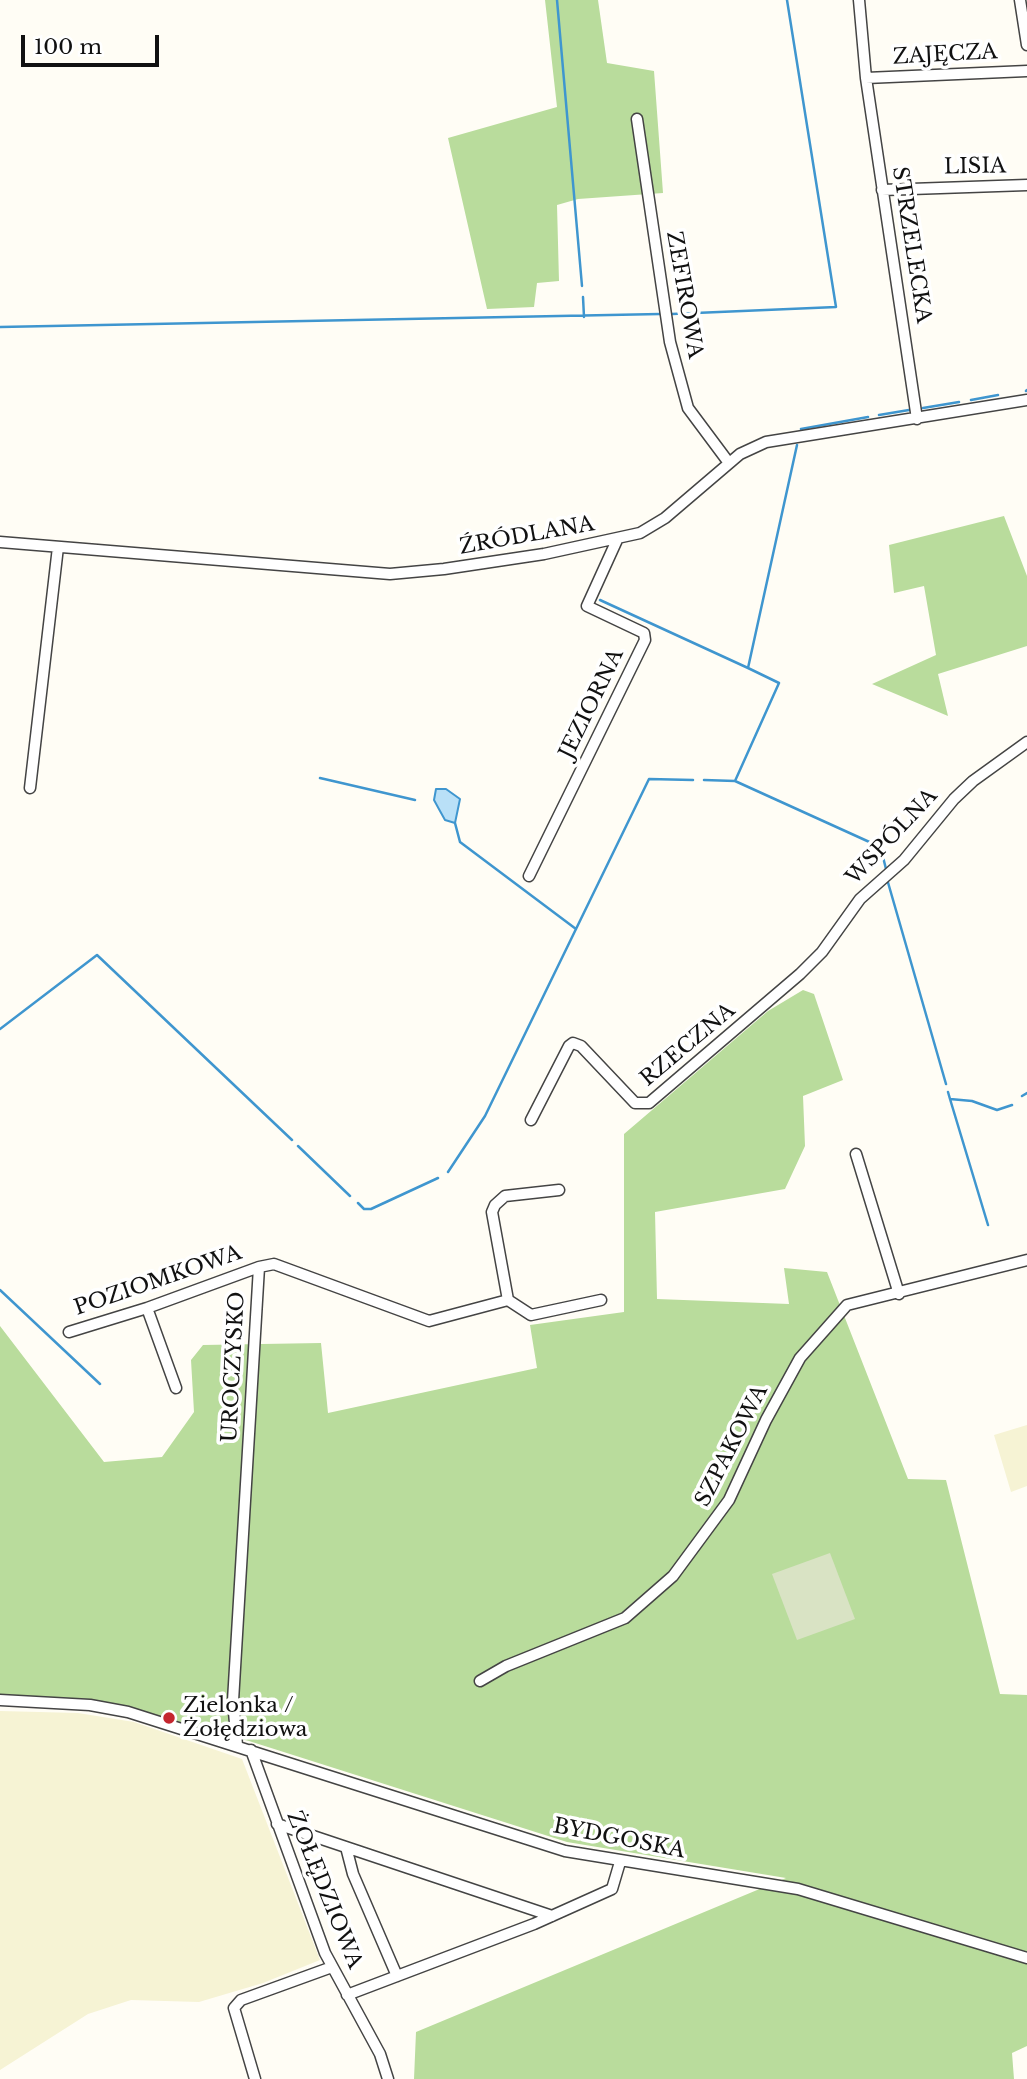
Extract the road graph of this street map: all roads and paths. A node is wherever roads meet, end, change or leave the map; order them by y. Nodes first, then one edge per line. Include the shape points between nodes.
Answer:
1 (859, 0) edge
2 (1020, 0) edge
3 (1027, 46) edge
4 (1027, 71) edge
5 (866, 78) junction
6 (637, 119) dead end
7 (1027, 185) edge
8 (882, 190) junction
9 (1027, 400) edge
10 (917, 419) junction
11 (729, 463) junction
12 (617, 540) junction
13 (0, 542) edge
14 (58, 547) junction
15 (1027, 742) edge
16 (30, 788) dead end
17 (529, 876) dead end
18 (800, 974) joint
19 (531, 1120) dead end
20 (856, 1154) dead end
21 (559, 1190) dead end
22 (1027, 1260) edge
23 (259, 1266) junction
24 (899, 1294) junction
25 (508, 1300) junction
26 (601, 1300) dead end
27 (147, 1308) junction
28 (69, 1332) dead end
29 (176, 1388) dead end
30 (480, 1681) dead end
31 (0, 1699) edge
32 (237, 1745) junction
33 (250, 1750) junction
34 (277, 1824) junction
35 (346, 1847) junction
36 (620, 1862) junction
37 (552, 1916) junction
38 (1027, 1958) edge
39 (332, 1967) junction
40 (397, 1976) junction
41 (347, 1995) junction
42 (255, 2079) edge
43 (387, 2079) edge

1 - 5 street, STRZELECKA
2 - 3 street
4 - 5 street, ZAJĘCZA
5 - 8 street, STRZELECKA
6 - 11 street, ZEFIROWA via 673,355 688,408
7 - 8 street, LISIA
8 - 10 street, STRZELECKA
9 - 10 street, ŹRÓDLANA
10 - 11 street, ŹRÓDLANA via 766,442
11 - 12 street, ŹRÓDLANA via 665,518
12 - 14 street, ŹRÓDLANA via 400,574
12 - 17 street, JEZIORNA via 587,606 644,633 645,640
13 - 14 street, ŹRÓDLANA
14 - 16 street
15 - 18 street, WSPÓLNA via 954,799 904,860 860,899
18 - 19 street, RZECZNA via 649,1103 635,1103 573,1043
20 - 24 street
21 - 25 street via 505,1196 495,1205 492,1212
22 - 24 street, SZPAKOWA
23 - 25 street, UROCZYSKO via 274,1264 429,1321
23 - 27 street, POZIOMKOWA
23 - 32 street, UROCZYSKO via 233,1701
24 - 30 street, SZPAKOWA via 847,1305 800,1359 729,1500 660,1589 625,1618 506,1665
25 - 26 street via 531,1315
27 - 28 street, POZIOMKOWA
27 - 29 street
31 - 32 street, BYDGOSKA via 99,1706
32 - 33 street, BYDGOSKA
33 - 34 street, ŻOŁĘDZIOWA
33 - 36 street, BYDGOSKA via 565,1851
34 - 35 street
34 - 39 street, ŻOŁĘDZIOWA
35 - 37 street
35 - 40 street
36 - 37 street via 612,1889
36 - 38 street, BYDGOSKA via 798,1889
37 - 40 street
39 - 41 street, ŻOŁĘDZIOWA
39 - 42 street via 241,2000 234,2008
40 - 41 street
41 - 43 street, ŻOŁĘDZIOWA via 380,2054

